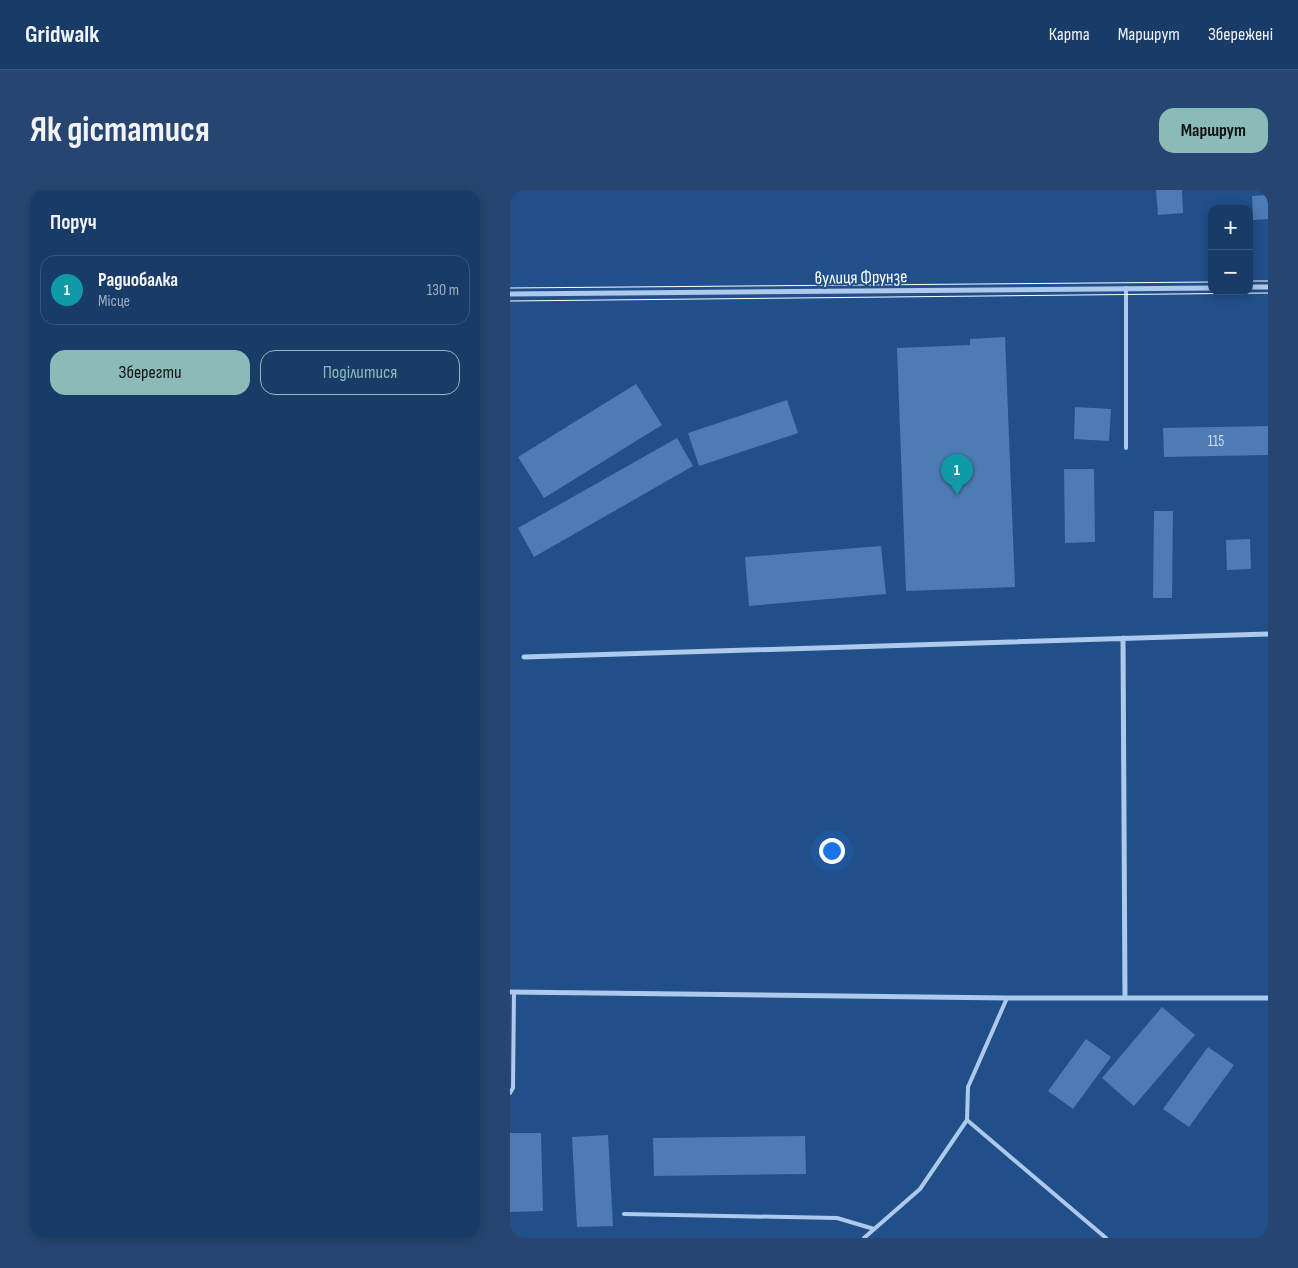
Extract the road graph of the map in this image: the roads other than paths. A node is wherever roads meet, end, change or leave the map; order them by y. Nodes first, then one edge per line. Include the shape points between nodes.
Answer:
1 (1253, 287) edge
2 (1268, 287) edge
3 (1126, 288) junction
4 (1208, 288) edge
5 (510, 294) edge
6 (1126, 448) dead end
7 (1268, 634) edge
8 (1123, 638) junction
9 (524, 657) dead end
10 (512, 992) edge
11 (1007, 998) junction
12 (1126, 998) junction
13 (1268, 998) edge
14 (510, 1093) edge
15 (967, 1120) junction
16 (624, 1214) dead end
17 (874, 1229) junction
18 (864, 1238) edge
19 (1106, 1238) edge

1 - 2 street
3 - 4 street, вулиця Фрунзе
3 - 5 street, вулиця Фрунзе
3 - 6 lane
7 - 8 street
8 - 9 street
8 - 12 street
10 - 11 street
10 - 14 lane
11 - 12 street
11 - 15 lane via 968,1088
12 - 13 street
15 - 17 lane via 920,1189
15 - 19 lane
16 - 17 lane via 837,1218
17 - 18 lane

